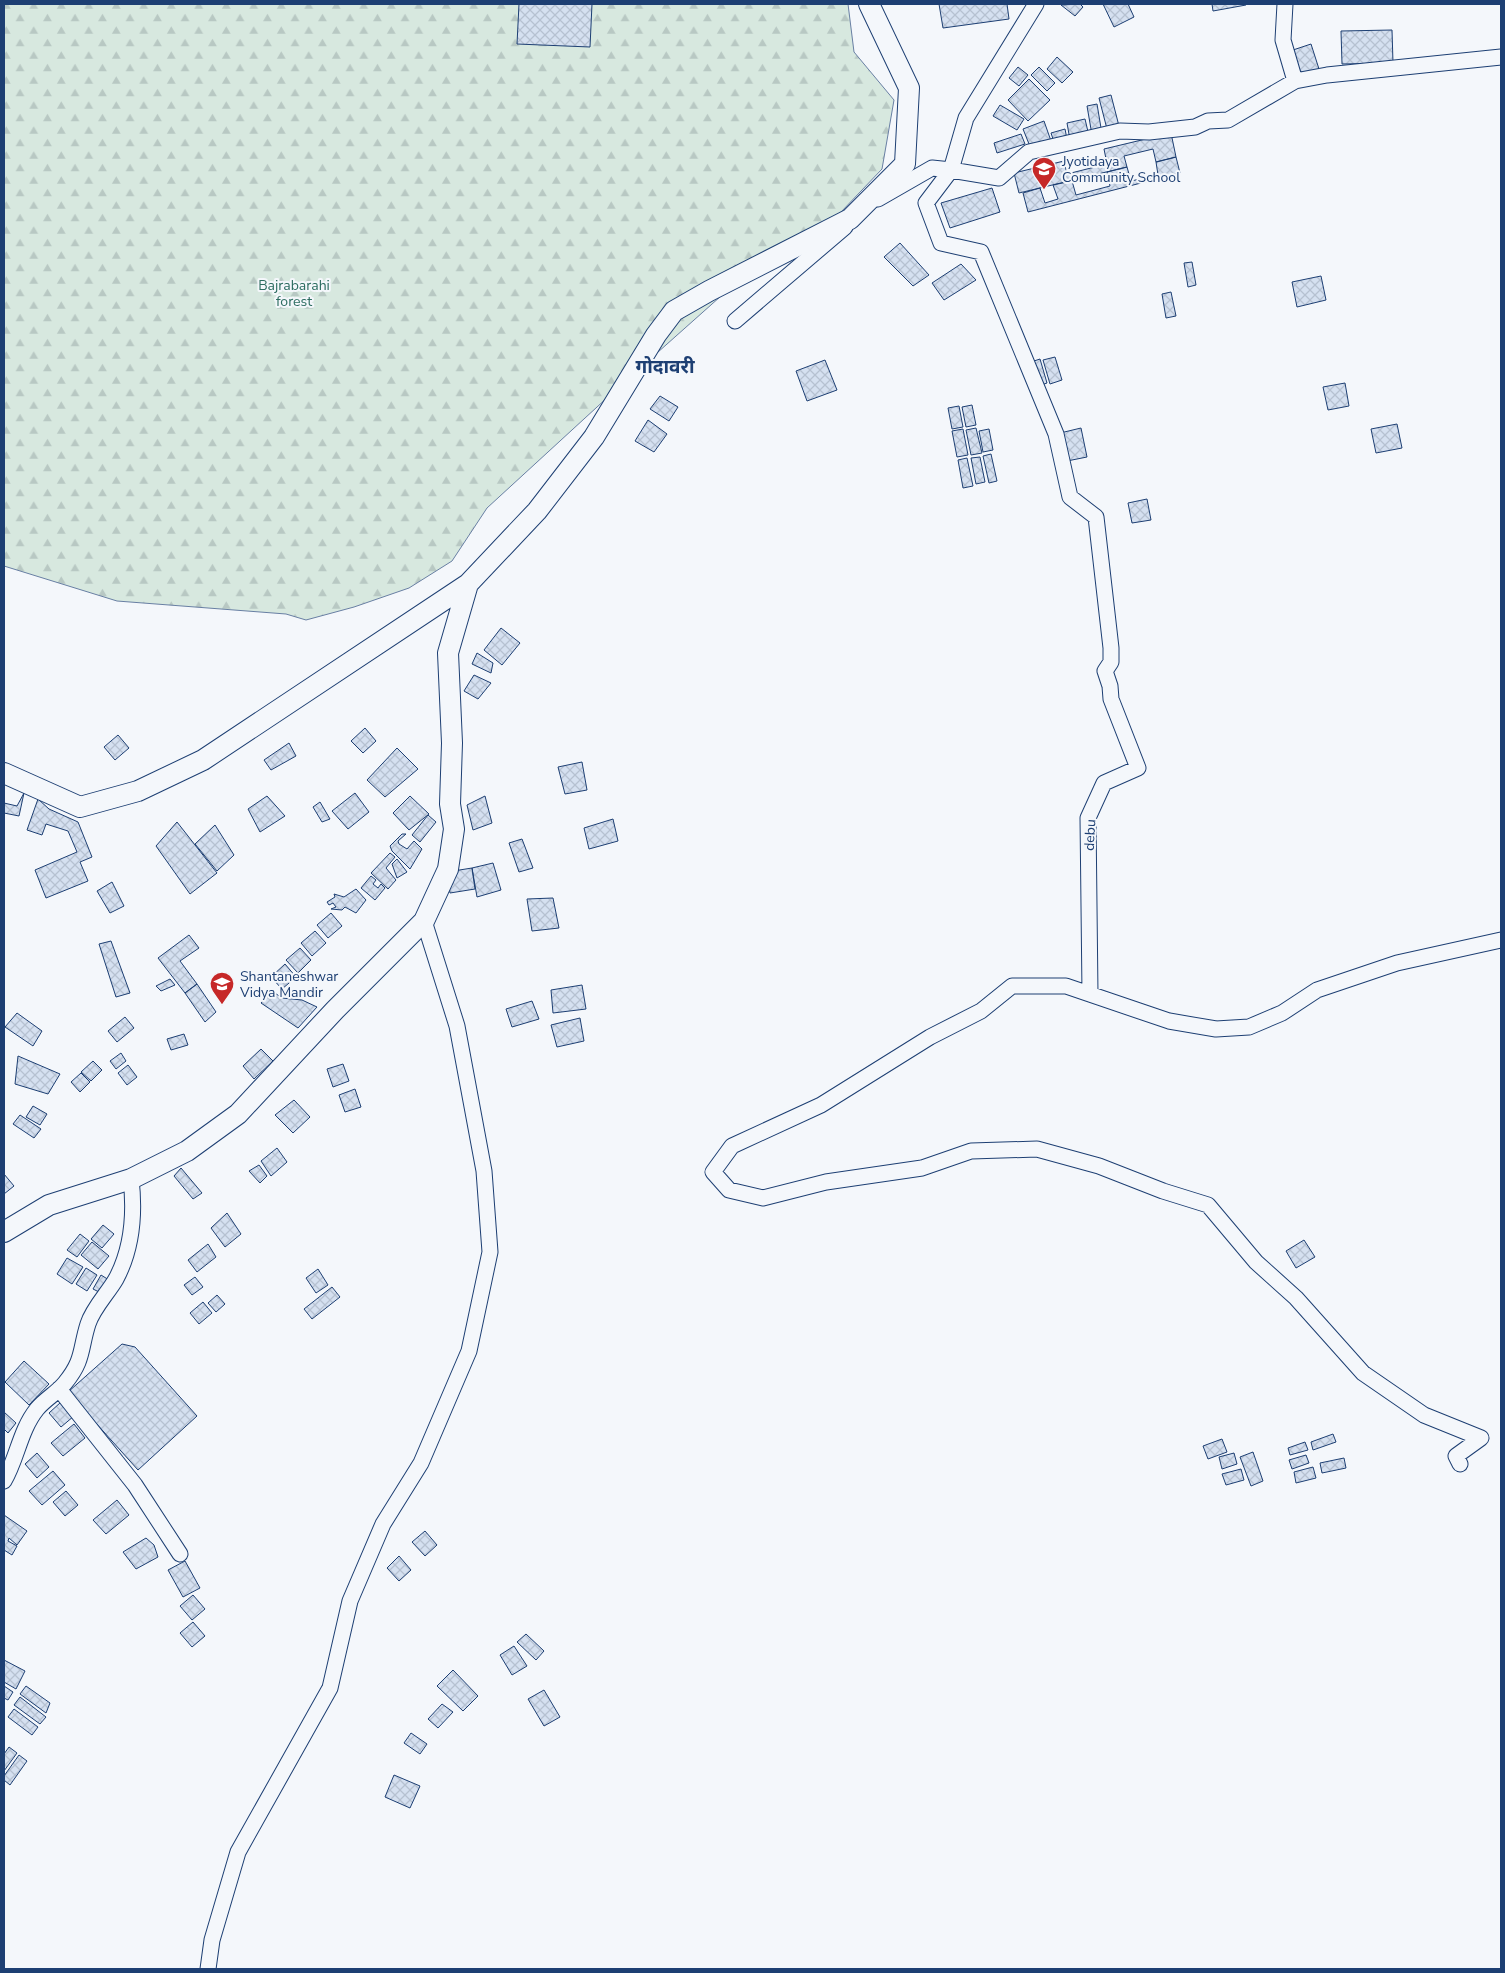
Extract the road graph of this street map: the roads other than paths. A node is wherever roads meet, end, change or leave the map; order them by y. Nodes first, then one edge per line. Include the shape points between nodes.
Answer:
1 (868, 4) edge
2 (1036, 4) edge
3 (1285, 4) edge
4 (1501, 57) edge
5 (1295, 81) junction
6 (951, 170) junction
7 (735, 321) dead end
8 (468, 584) junction
9 (4, 773) edge
10 (424, 921) junction
11 (1501, 940) edge
12 (1090, 994) junction
13 (131, 1179) junction
14 (4, 1232) edge
15 (59, 1389) junction
16 (1460, 1464) dead end
17 (4, 1482) edge
18 (180, 1554) dead end
19 (208, 1969) edge

1 - 8 street via 909,88 905,164 850,219 674,311 594,437 537,511
2 - 6 street via 966,118
3 - 5 street via 1283,40
4 - 5 street
5 - 6 street via 1228,120 1208,121 1195,127 1120,132 1030,152 999,178
6 - 7 street via 932,168 883,195
6 - 12 street, debu via 926,203 941,244 981,252 1056,434 1070,497 1096,517 1111,648 1111,662 1105,671 1111,699 1138,768 1104,783 1088,818
8 - 9 street via 203,760 138,791 80,807
8 - 10 street via 448,654 452,748 450,804 454,828 448,869
10 - 13 street via 238,1114 187,1151
10 - 19 street via 457,1026 484,1171 490,1252 470,1351 421,1463 383,1524 350,1601 330,1688 238,1852 212,1940
11 - 12 street via 1397,963 1344,981 1318,990 1282,1013 1249,1027 1216,1029 1169,1021
12 - 16 street via 1066,986 1012,986 981,1011 930,1037 821,1105 732,1146 714,1172 729,1190 763,1198 826,1182 922,1168 971,1151 1036,1148 1099,1166 1208,1205 1256,1262 1296,1298 1362,1373 1424,1415 1480,1438 1456,1456
13 - 14 street via 49,1205
13 - 15 street via 134,1208 125,1258 88,1322 81,1359
15 - 17 street via 37,1410 19,1443 13,1466
15 - 18 street via 135,1485

